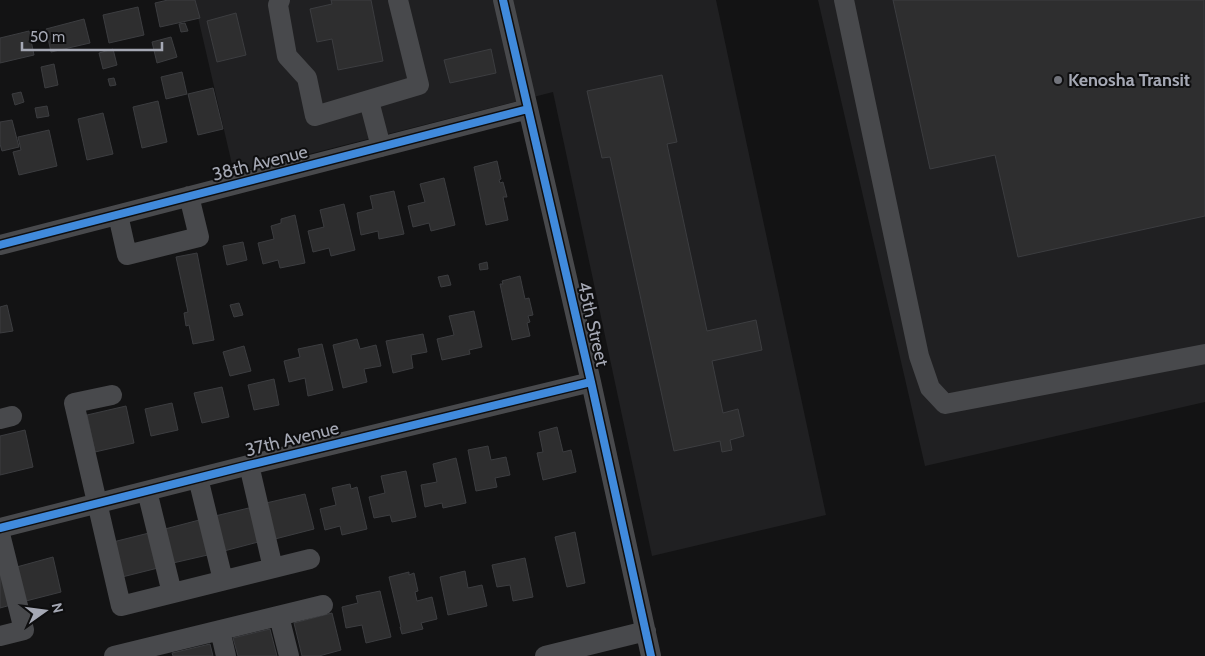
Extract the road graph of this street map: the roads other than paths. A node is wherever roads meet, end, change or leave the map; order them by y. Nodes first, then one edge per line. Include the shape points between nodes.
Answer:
1 (280, 0) edge
2 (398, 0) edge
3 (503, 0) edge
4 (844, 0) edge
5 (369, 101) junction
6 (528, 109) junction
7 (381, 147) junction
8 (189, 196) junction
9 (118, 215) junction
10 (0, 245) edge
11 (1205, 354) edge
12 (591, 382) junction
13 (112, 394) dead end
14 (249, 465) junction
15 (198, 478) junction
16 (147, 491) junction
17 (97, 504) junction
18 (0, 528) edge
19 (0, 534) edge
20 (310, 559) dead end
21 (272, 568) junction
22 (223, 580) junction
23 (172, 593) junction
24 (323, 605) dead end
25 (279, 616) junction
26 (220, 630) junction
27 (646, 631) junction
28 (0, 636) edge
29 (159, 651) edge
30 (114, 656) edge
31 (226, 656) edge
32 (289, 656) edge
33 (545, 656) edge
34 (651, 656) edge

1 - 5 street via 278,5 286,56 307,78 315,116
2 - 5 street via 419,85
3 - 6 street, 45th Street
4 - 11 street via 919,356 930,388 945,404
5 - 7 street
6 - 7 street, 38th Avenue
6 - 12 street, 45th Street
7 - 8 street, 38th Avenue
8 - 9 street, 38th Avenue
8 - 9 street via 199,237 127,255
9 - 10 street, 38th Avenue
12 - 14 street, 37th Avenue
12 - 27 street, 45th Street
13 - 17 street via 74,403
14 - 15 street, 37th Avenue
14 - 21 street
15 - 16 street, 37th Avenue
15 - 22 street
16 - 17 street, 37th Avenue
16 - 23 street
17 - 18 street, 37th Avenue
17 - 23 street via 121,606
19 - 28 street via 24,630
20 - 21 street
21 - 22 street
22 - 23 street
24 - 25 street
25 - 26 street
25 - 32 street
26 - 29 street
26 - 31 street
27 - 33 street
27 - 34 street, 45th Street
29 - 30 street

